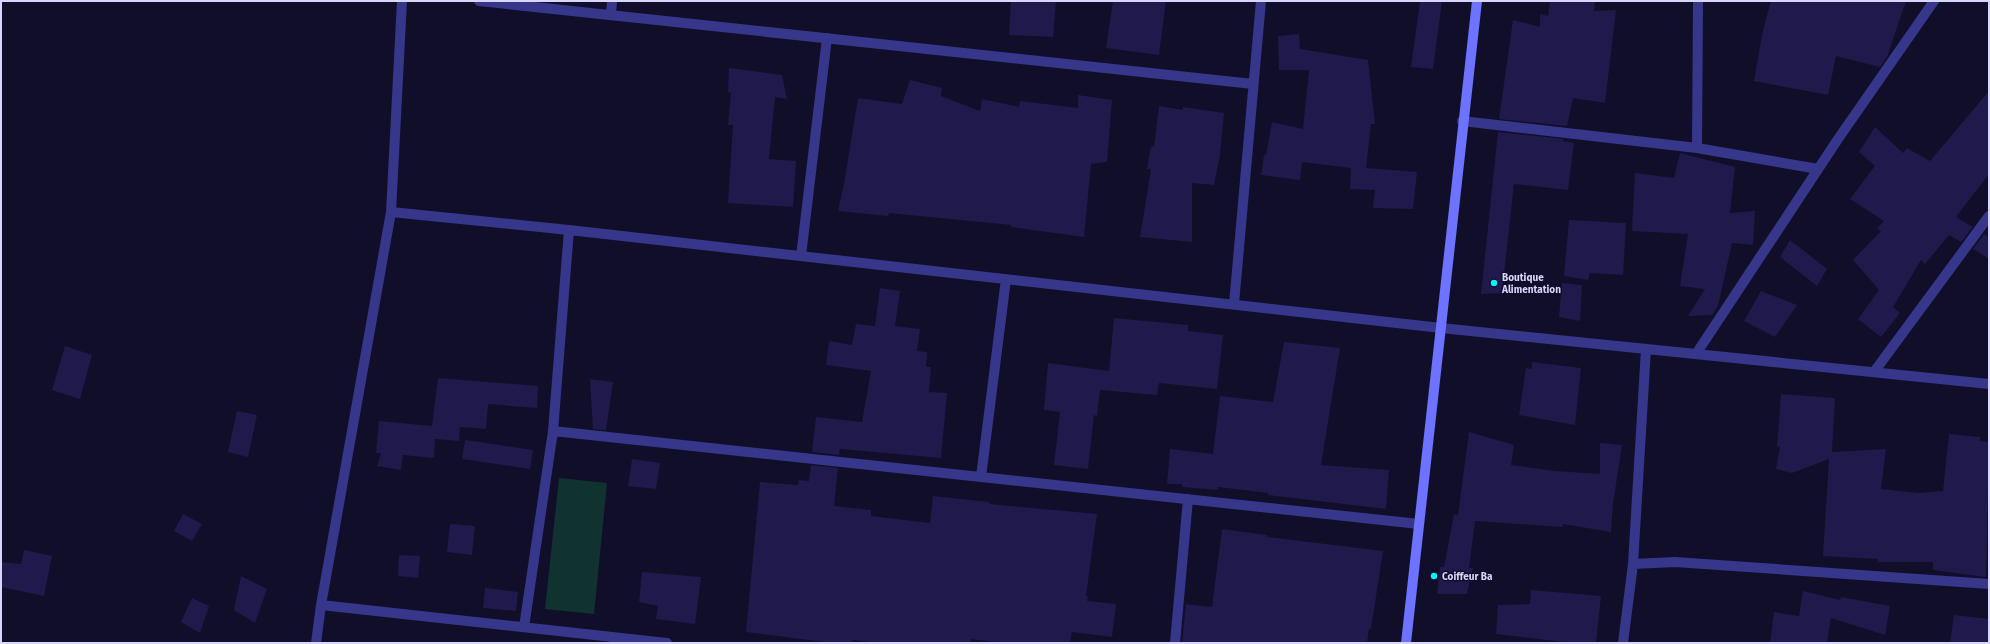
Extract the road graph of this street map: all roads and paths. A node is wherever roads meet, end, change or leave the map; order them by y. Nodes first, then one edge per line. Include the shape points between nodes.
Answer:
1 (402, 1) edge
2 (479, 1) edge
3 (612, 1) edge
4 (1261, 1) edge
5 (1477, 1) edge
6 (1698, 1) edge
7 (1934, 1) edge
8 (611, 14) junction
9 (826, 38) junction
10 (1253, 84) junction
11 (1462, 121) junction
12 (1697, 148) junction
13 (1818, 169) junction
14 (391, 212) junction
15 (1989, 216) edge
16 (569, 230) junction
17 (801, 256) junction
18 (1006, 278) junction
19 (1234, 304) junction
20 (1441, 328) junction
21 (1646, 349) junction
22 (1696, 354) junction
23 (1874, 372) junction
24 (1989, 384) edge
25 (553, 431) junction
26 (981, 477) junction
27 (1188, 499) junction
28 (1419, 524) junction
29 (1633, 564) junction
30 (1989, 584) edge
31 (321, 605) junction
32 (524, 627) junction
33 (316, 643) edge
34 (667, 643) edge
35 (1175, 643) edge
36 (1406, 643) edge
37 (1623, 643) edge

1 - 14 street
2 - 8 street
3 - 8 street
4 - 10 street
5 - 11 main road
6 - 12 street
7 - 13 street
8 - 9 street
9 - 10 street
9 - 17 street
10 - 19 street
11 - 12 street
11 - 20 main road
12 - 13 street
13 - 22 street
14 - 16 street
14 - 31 street
15 - 23 street
16 - 17 street
16 - 25 street
17 - 18 street
18 - 19 street
18 - 26 street
19 - 20 street
20 - 21 street
20 - 28 main road
21 - 22 street
21 - 29 street
22 - 23 street
23 - 24 street
25 - 26 street
25 - 32 street
26 - 27 street
27 - 28 street
27 - 35 street
28 - 36 main road
29 - 30 street via 1675,562
29 - 37 street
31 - 32 street
31 - 33 street
32 - 34 street

